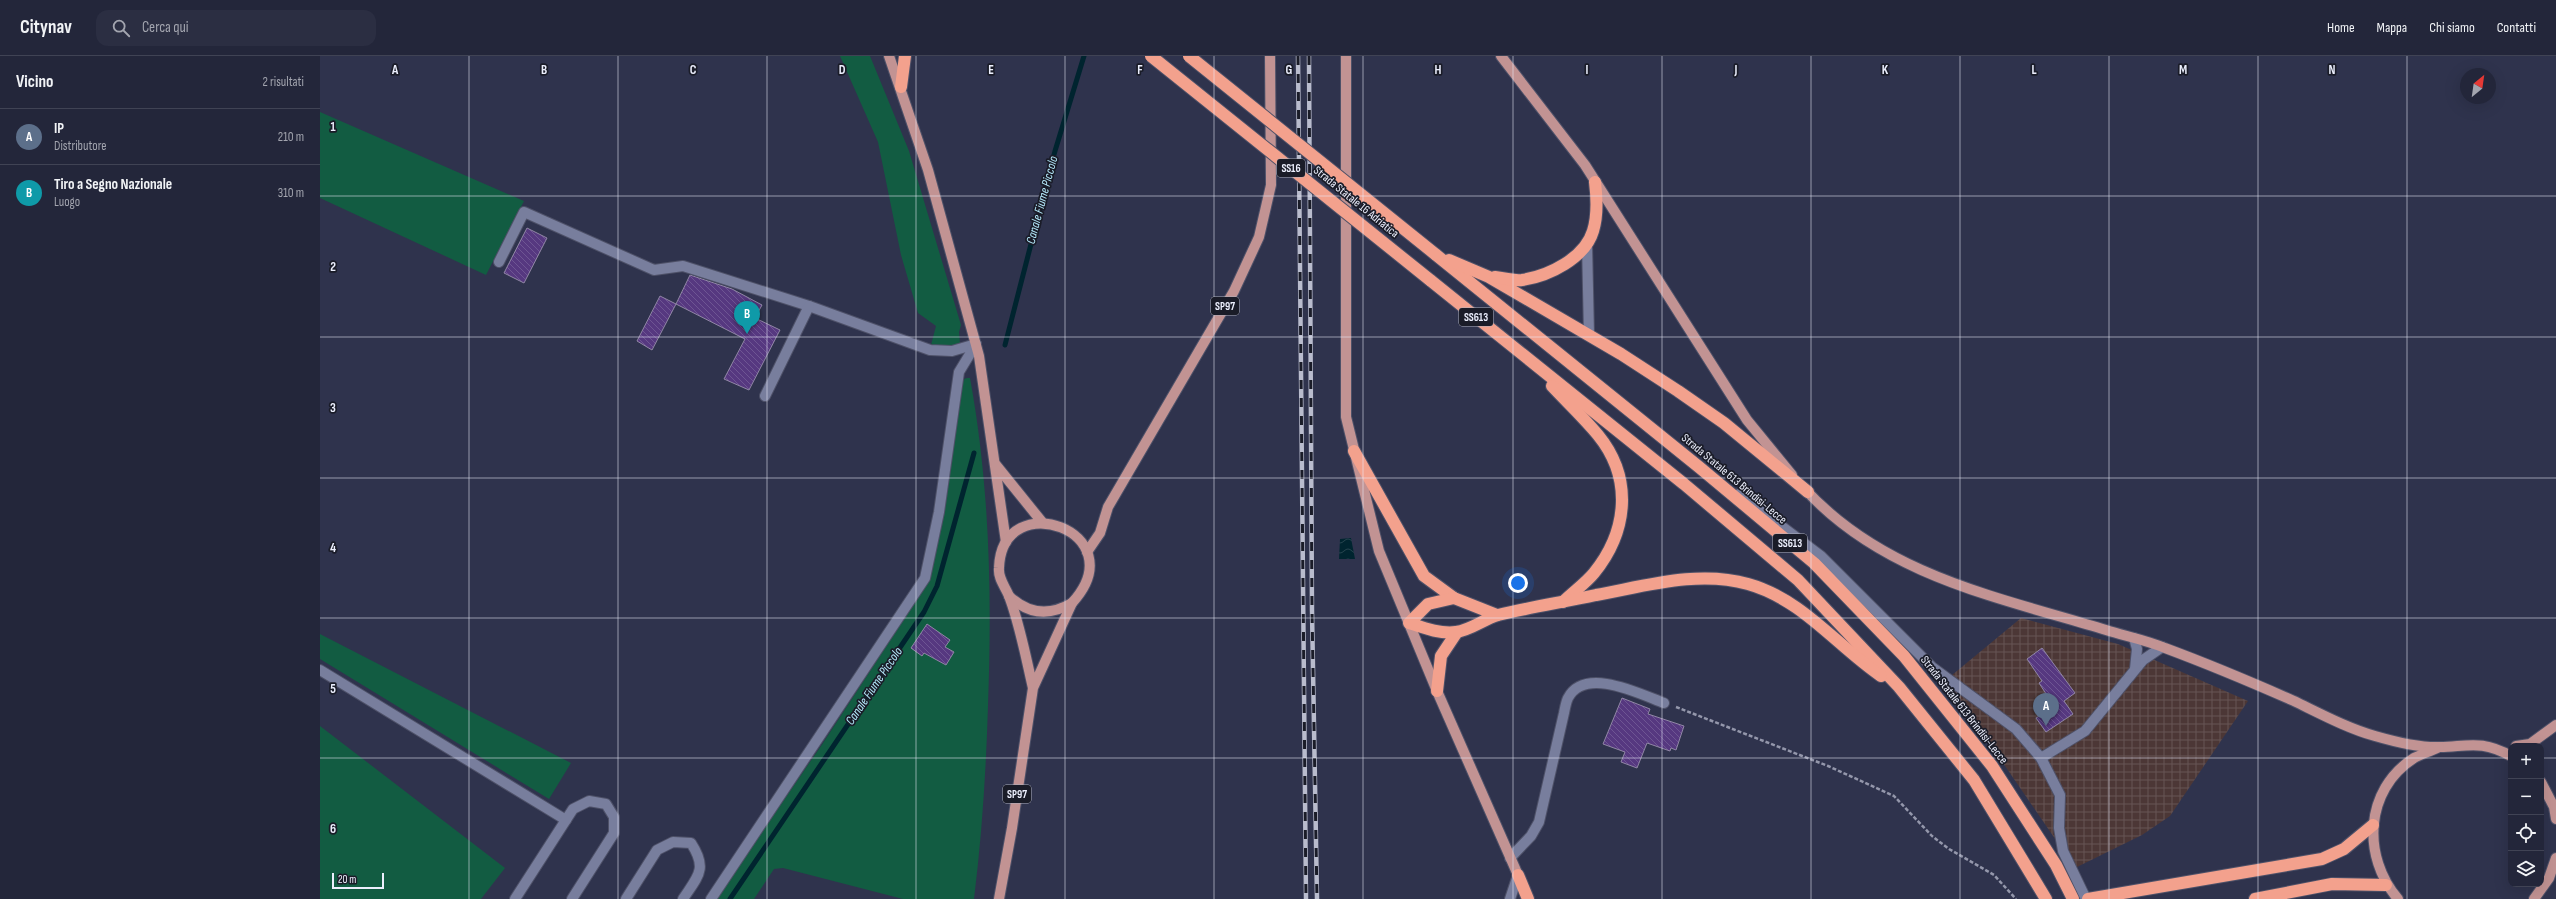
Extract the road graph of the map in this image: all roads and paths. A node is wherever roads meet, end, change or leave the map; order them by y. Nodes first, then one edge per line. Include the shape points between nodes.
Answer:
1 (889, 56) edge
2 (905, 56) edge
3 (1151, 56) edge
4 (1189, 56) edge
5 (1270, 56) edge
6 (1346, 56) edge
7 (1501, 56) edge
8 (901, 87) junction
9 (1595, 182) junction
10 (1587, 243) junction
11 (1435, 254) junction
12 (499, 262) dead end
13 (1489, 277) junction
14 (1430, 280) joint
15 (809, 306) junction
16 (1589, 335) junction
17 (976, 344) junction
18 (1521, 353) junction
19 (765, 396) dead end
20 (1354, 451) junction
21 (996, 466) junction
22 (1699, 467) junction
23 (1808, 492) junction
24 (1042, 522) junction
25 (1006, 542) junction
26 (1087, 552) junction
27 (1008, 596) junction
28 (1454, 598) junction
29 (1563, 602) junction
30 (1072, 603) junction
31 (1497, 615) junction
32 (1409, 623) junction
33 (1457, 632) junction
34 (2134, 638) junction
35 (2162, 647) junction
36 (2135, 669) junction
37 (320, 670) edge
38 (1899, 687) junction
39 (1033, 688) junction
40 (1437, 691) junction
41 (1664, 702) joint
42 (2556, 725) edge
43 (2531, 743) edge
44 (2439, 747) junction
45 (2508, 747) edge
46 (2498, 749) junction
47 (2508, 754) edge
48 (2041, 758) junction
49 (2544, 788) edge
50 (2556, 819) edge
51 (566, 820) junction
52 (2373, 825) junction
53 (1510, 858) junction
54 (2556, 858) edge
55 (1518, 875) junction
56 (2386, 885) junction
57 (515, 899) edge
58 (572, 899) edge
59 (626, 899) edge
60 (683, 899) edge
61 (711, 899) edge
62 (999, 899) edge
63 (1510, 899) edge
64 (1528, 899) edge
65 (2016, 899) edge
66 (2046, 899) edge
67 (2073, 899) edge
68 (2087, 899) edge
69 (2255, 899) edge
70 (2398, 899) edge
71 (2534, 899) edge

1 - 8 main road
2 - 8 highway
3 - 14 highway, Strada Statale 16 Adriatica / SS16, bridge
4 - 11 highway, Strada Statale 16 Adriatica / SS16, bridge
5 - 26 main road, SP97 via 1271,185 1259,236 1234,291 1108,507 1100,533
6 - 20 main road via 1346,417
7 - 9 main road via 1568,141
8 - 17 main road via 928,170
9 - 10 highway via 1596,218
9 - 23 main road via 1747,420
10 - 13 highway via 1570,260 1553,271 1522,280
10 - 16 street
11 - 13 highway
11 - 22 highway, Strada Statale 613 Brindisi-Lecce / SS613
12 - 15 street via 524,212 654,270 683,266
13 - 16 highway
14 - 18 highway, SS613
15 - 17 street via 930,350 952,351
15 - 19 street
16 - 23 highway via 1678,390 1724,423
17 - 21 main road
17 - 61 street via 959,372 939,512 925,578
18 - 29 highway via 1599,436 1618,471 1624,505 1615,542 1594,573
18 - 38 highway, SS613 via 1798,580
20 - 28 highway via 1424,576
20 - 32 main road via 1379,551
21 - 24 main road
21 - 25 main road
22 - 48 street via 1772,516 1821,556 1932,667 2016,729
22 - 67 highway, Strada Statale 613 Brindisi-Lecce / SS613 via 1814,563 1904,656 1992,766 2056,865
23 - 34 main road via 1835,518 1880,550 1946,582
24 - 25 main road via 1028,525
24 - 26 main road via 1056,524 1069,530 1080,539
25 - 27 main road via 1000,555 999,569 1001,583
26 - 30 main road via 1090,566 1088,580
27 - 30 main road via 1032,611 1046,613 1060,610
27 - 39 main road, SP97
28 - 31 highway
28 - 32 highway via 1428,604
29 - 31 highway
29 - 38 highway via 1673,580 1716,577 1749,584 1780,597 1826,629 1864,664
30 - 39 main road, SP97
31 - 33 highway
32 - 33 highway via 1433,630
32 - 40 main road
33 - 40 highway via 1441,656
34 - 35 main road
34 - 36 street via 2137,649
35 - 36 street
35 - 44 main road via 2233,675 2356,730 2409,744
36 - 48 street via 2085,731
37 - 51 street
38 - 66 highway, SS613 via 1974,780
39 - 62 main road, SP97
40 - 53 main road
41 - 53 street via 1620,686 1585,683 1576,688 1568,698 1539,822 1531,836
41 - 65 path via 1828,766 1894,796 1932,836 1994,875
42 - 43 main road
44 - 46 main road via 2469,743
44 - 52 main road via 2414,758 2393,777 2380,800
45 - 46 main road
46 - 47 main road
48 - 68 street via 2060,795 2059,828 2063,851
49 - 50 main road via 2554,807
51 - 57 street
51 - 58 street via 573,809 589,800 606,804 614,817 614,833
52 - 56 main road via 2378,868
52 - 68 highway via 2344,849 2322,858
53 - 55 main road
54 - 71 main road via 2549,878
55 - 63 street
55 - 64 highway
56 - 69 highway via 2332,884
56 - 70 main road
59 - 60 street via 657,850 672,842 691,844 700,858 700,872

